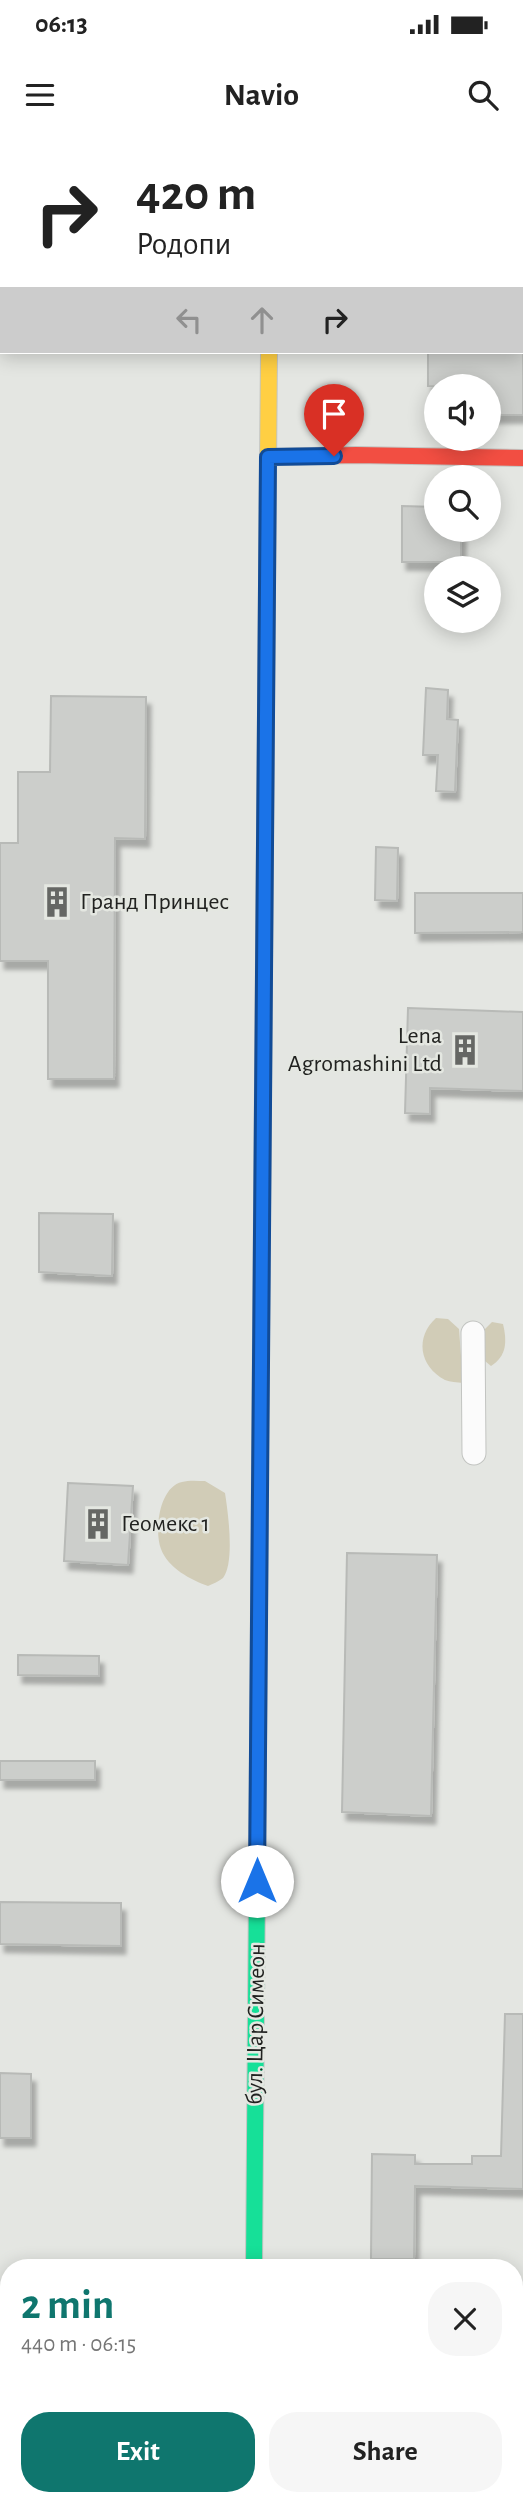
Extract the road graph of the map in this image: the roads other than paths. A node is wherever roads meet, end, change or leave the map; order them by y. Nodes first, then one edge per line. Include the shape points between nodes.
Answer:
1 (269, 354) edge
2 (268, 457) junction
3 (523, 458) edge
4 (473, 1333) dead end
5 (474, 1453) dead end
6 (254, 2259) edge

1 - 2 main road, бул. Цар Симеон
2 - 3 main road
2 - 6 main road, бул. Цар Симеон
4 - 5 street

